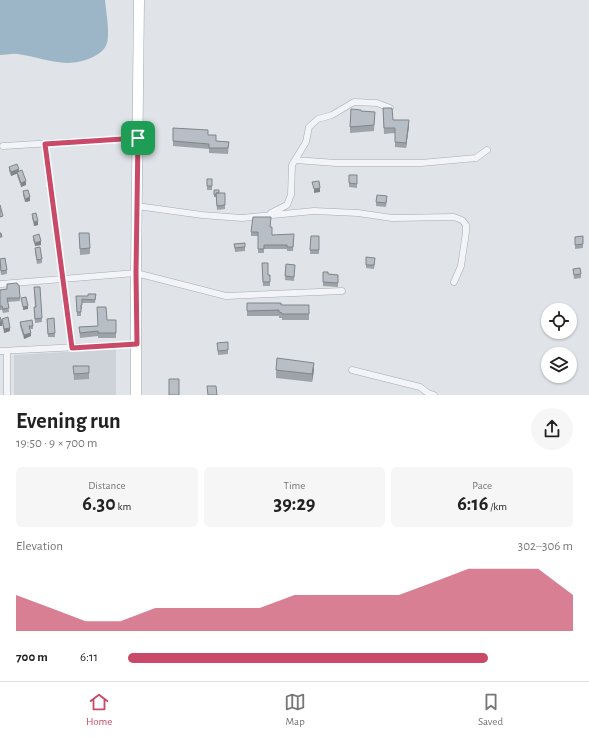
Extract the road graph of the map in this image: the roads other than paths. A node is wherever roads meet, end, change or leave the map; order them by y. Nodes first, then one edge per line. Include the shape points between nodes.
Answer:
1 (139, 0) edge
2 (390, 108) edge
3 (138, 138) junction
4 (45, 144) junction
5 (3, 146) dead end
6 (487, 150) dead end
7 (295, 160) junction
8 (137, 206) junction
9 (264, 216) junction
10 (136, 273) junction
11 (63, 279) junction
12 (454, 282) dead end
13 (1, 284) edge
14 (342, 291) dead end
15 (137, 344) junction
16 (72, 348) junction
17 (0, 351) edge
18 (7, 351) junction
19 (352, 370) dead end
20 (7, 395) edge
21 (136, 395) edge
22 (434, 395) edge

1 - 3 main road
2 - 7 street via 377,103 354,102 318,120 309,127 306,142
3 - 4 street
3 - 8 main road
4 - 5 street
4 - 11 street
6 - 7 street via 476,158 421,163 336,163
7 - 9 street via 292,165 291,195 287,205
8 - 9 street via 209,216
8 - 10 main road
9 - 12 street via 314,211 392,218 454,217 466,225 461,266
10 - 11 street
10 - 14 street via 226,296
10 - 15 main road
11 - 13 street
11 - 16 street
15 - 16 street
15 - 21 main road
16 - 18 street
17 - 18 street
18 - 20 street
19 - 22 street via 420,387

